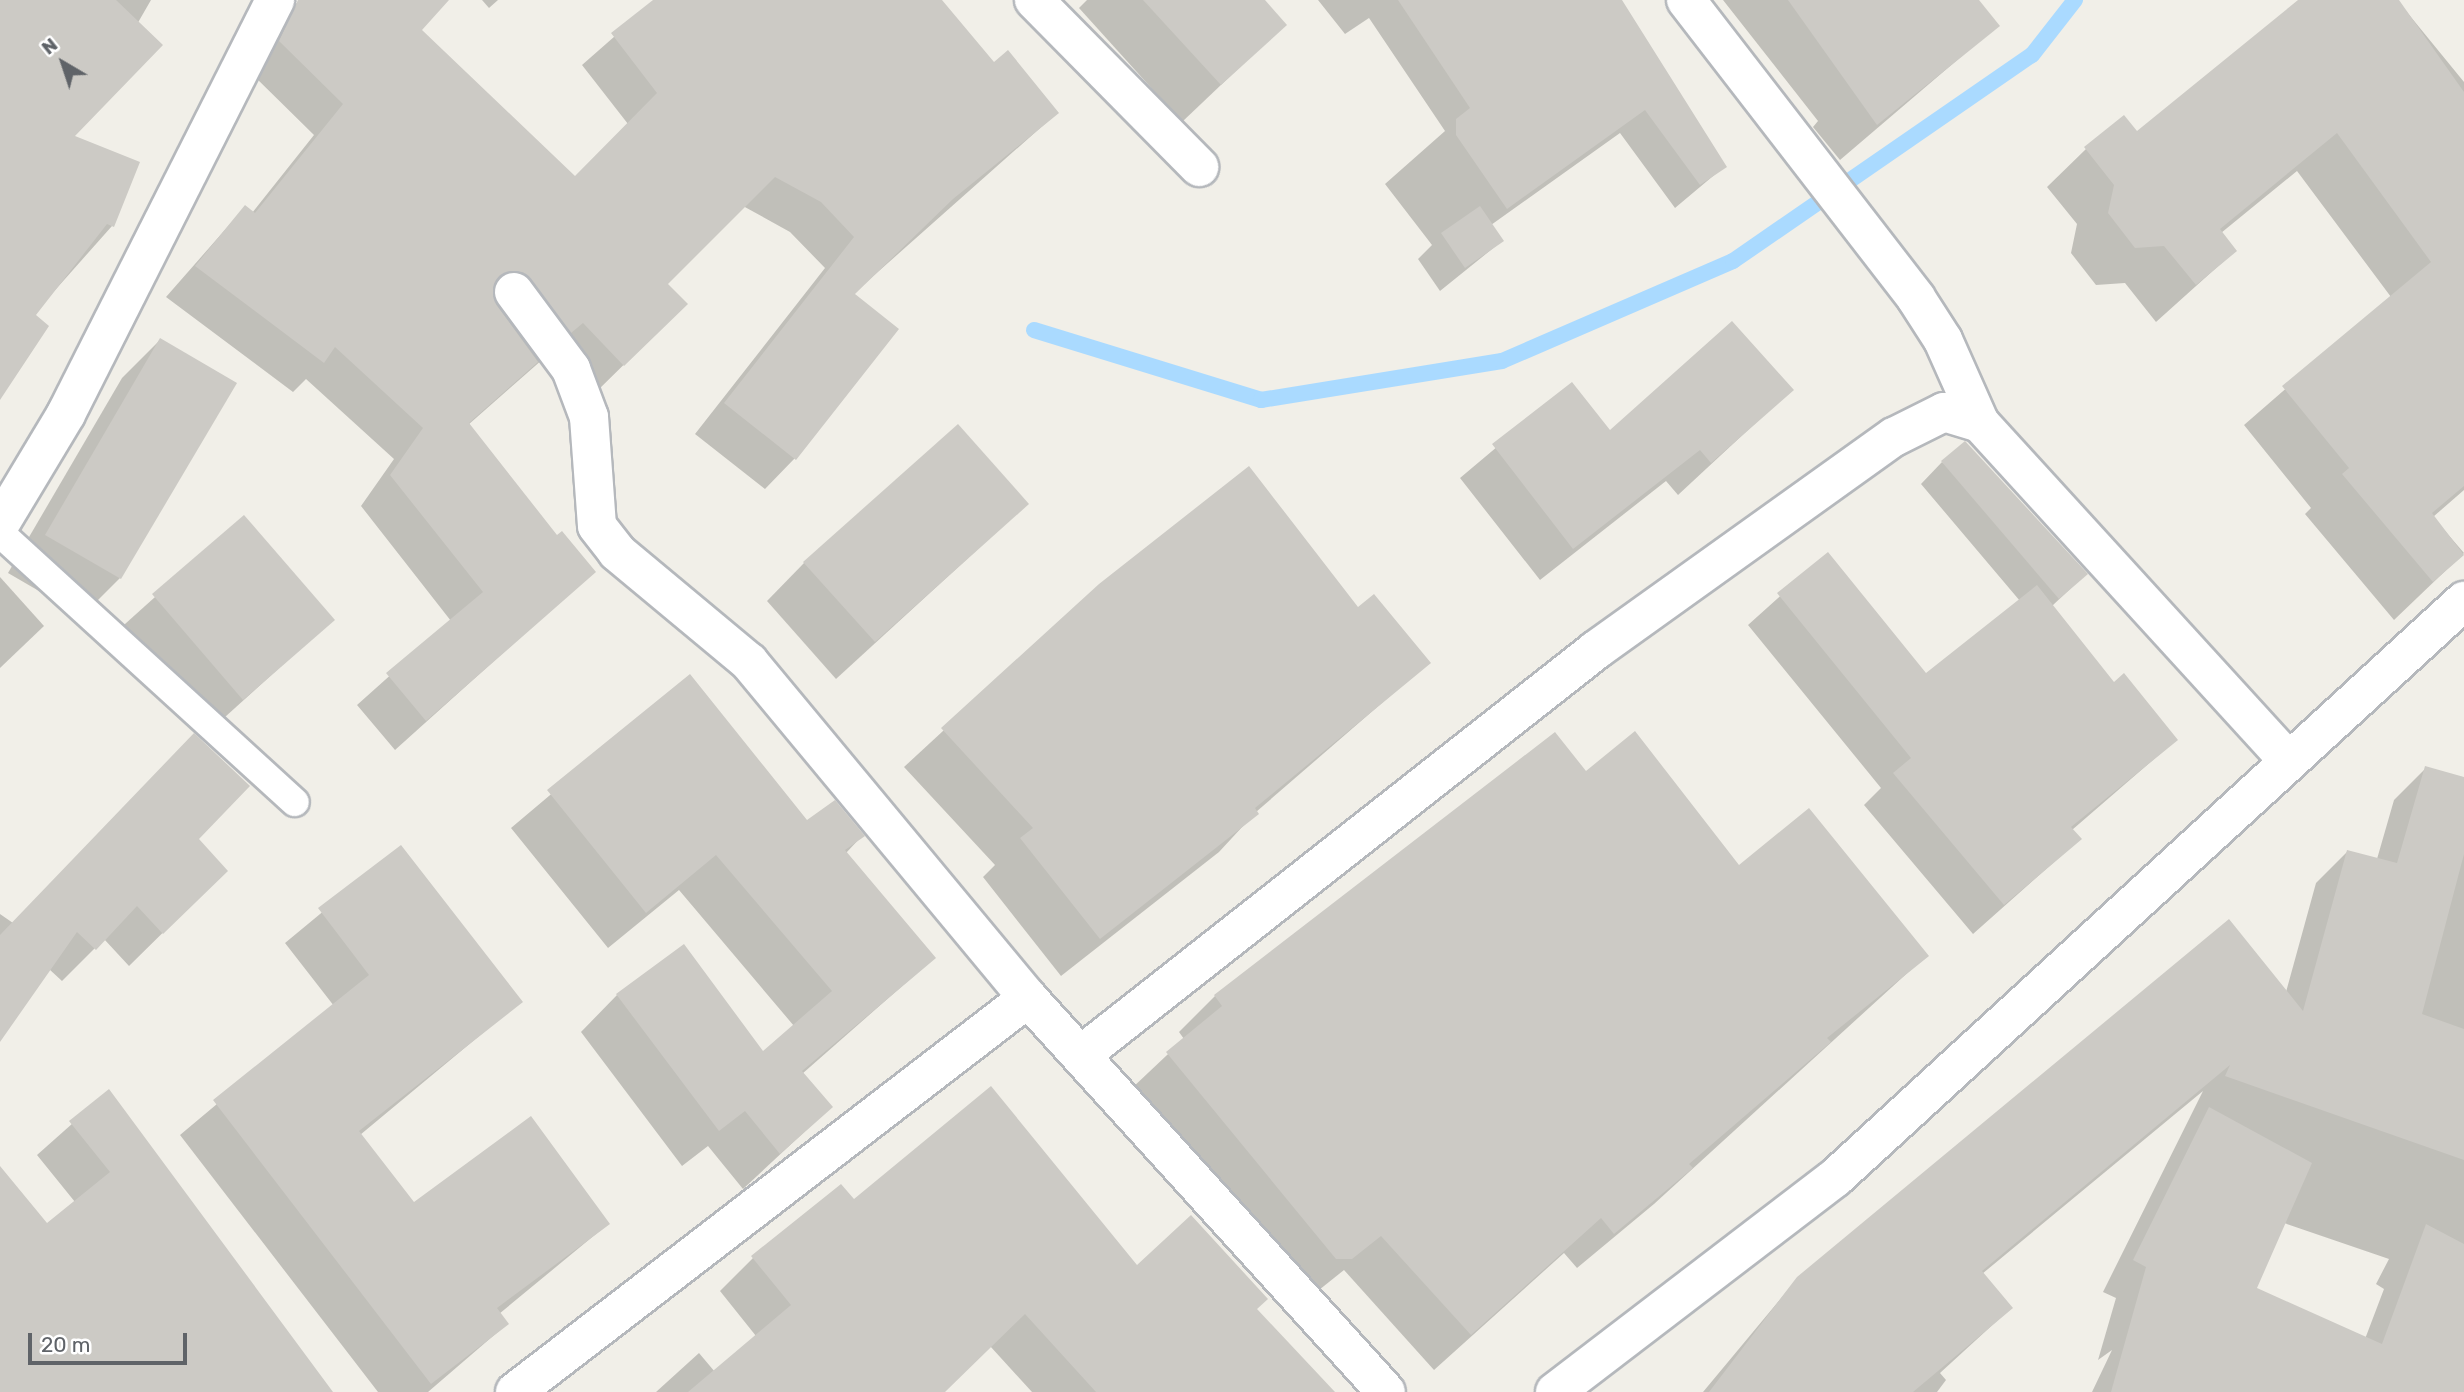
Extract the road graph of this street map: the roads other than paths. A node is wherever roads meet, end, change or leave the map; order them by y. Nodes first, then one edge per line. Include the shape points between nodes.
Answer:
1 (275, 0) edge
2 (1034, 0) edge
3 (1686, 0) edge
4 (1199, 167) dead end
5 (514, 292) dead end
6 (1980, 423) junction
7 (0, 524) edge
8 (0, 533) edge
9 (2464, 601) edge
10 (2288, 760) junction
11 (295, 802) dead end
12 (1028, 998) junction
13 (1081, 1055) junction
14 (515, 1392) edge
15 (1386, 1392) edge
16 (1555, 1392) edge

1 - 7 street via 66,414
2 - 4 street
3 - 6 street via 1916,298 1943,340
5 - 12 street via 571,369 589,417 597,526 617,552 749,662
6 - 10 street
6 - 13 street via 1944,412 1894,437 1596,650
8 - 11 lane
9 - 10 street
10 - 16 street via 1835,1178
12 - 13 street
12 - 14 street
13 - 15 street

